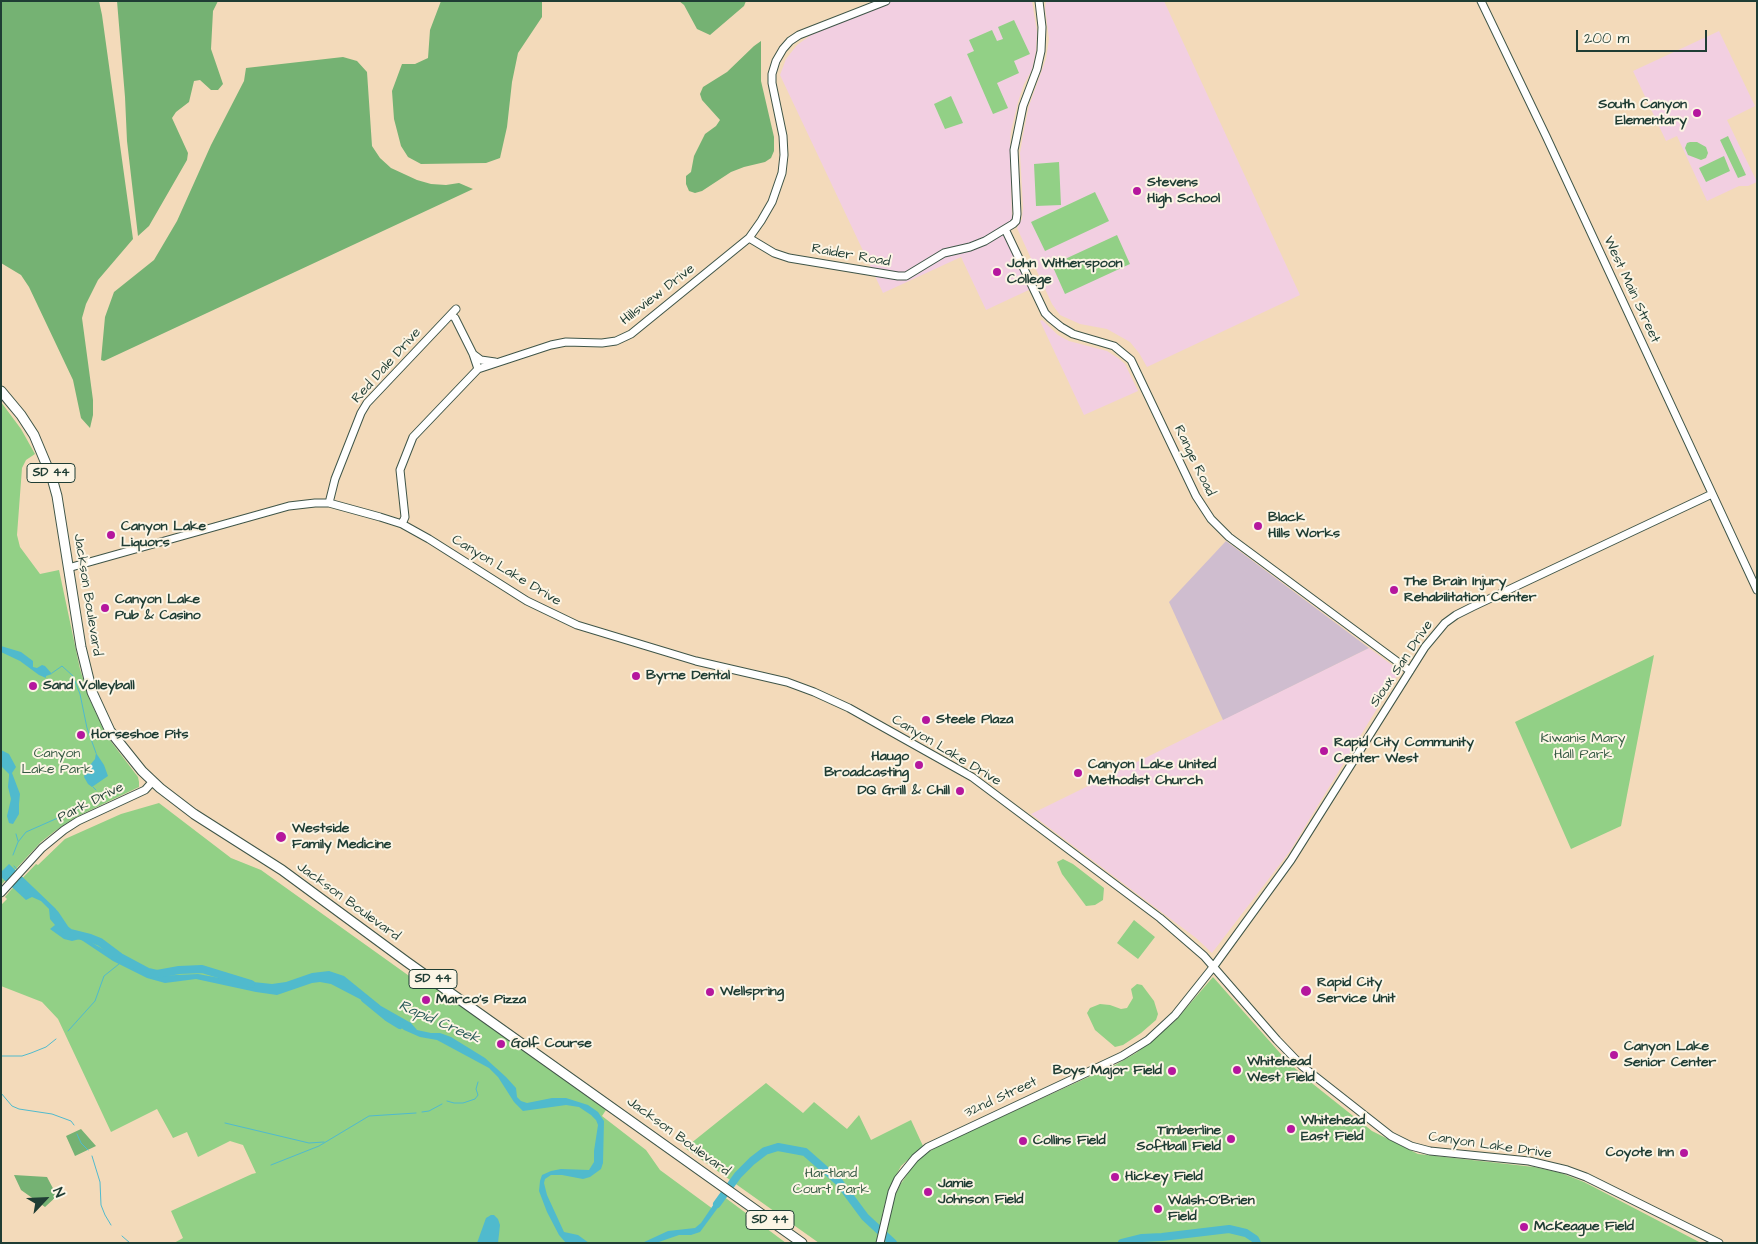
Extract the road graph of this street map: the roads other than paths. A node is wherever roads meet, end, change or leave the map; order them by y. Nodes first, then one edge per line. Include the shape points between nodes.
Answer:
1 (886, 1) edge
2 (1039, 1) edge
3 (1482, 1) edge
4 (1005, 229) junction
5 (749, 238) junction
6 (473, 354) junction
7 (503, 361) junction
8 (478, 369) junction
9 (1, 391) edge
10 (1712, 494) junction
11 (329, 503) junction
12 (402, 524) junction
13 (68, 568) junction
14 (1757, 590) edge
15 (1410, 671) junction
16 (153, 781) junction
17 (4, 890) edge
18 (1214, 966) junction
19 (802, 1243) edge
20 (880, 1243) edge
21 (1719, 1243) edge

1 - 5 street, Hillsview Drive via 799,35 790,41 776,61 772,83 784,144 782,173 772,202
2 - 4 street, Raider Road via 1041,51 1023,106 1014,150 1017,217
3 - 10 street, West Main Street
4 - 5 street, Raider Road via 979,244 939,255 906,276 789,258 774,254
4 - 15 street, Range Road via 1045,313 1061,328 1114,346 1131,360 1196,496 1217,525
5 - 7 street, Hillsview Drive via 630,334 602,343 551,345
6 - 7 street via 487,362
6 - 8 street
6 - 11 street, Red Dale Drive via 453,312 366,403 335,479
7 - 8 street, Hillsview Drive
8 - 12 street, Hillsview Drive via 413,437 400,470 405,516
9 - 13 main road, Jackson Boulevard / SD 44 via 28,425 46,460 57,496
10 - 14 street, West Main Street
10 - 15 street, Sioux San Drive via 1456,615 1435,634
11 - 12 street, Canyon Lake Drive
11 - 13 street, Canyon Lake Drive via 289,506
12 - 18 street, Canyon Lake Drive via 527,601 576,625 700,662 788,682 849,708 983,786 1171,926
13 - 16 main road, Jackson Boulevard / SD 44 via 83,660 94,697 110,731
15 - 18 street, Sioux San Drive via 1291,860
16 - 17 street, Park Drive via 145,790 68,827 48,843
16 - 19 main road, Jackson Boulevard / SD 44 via 194,814 282,870
18 - 20 street, 32nd Street via 1171,1020 1141,1045 928,1147 898,1180
18 - 21 street, Canyon Lake Drive via 1302,1066 1396,1139 1437,1152 1522,1160 1567,1170

